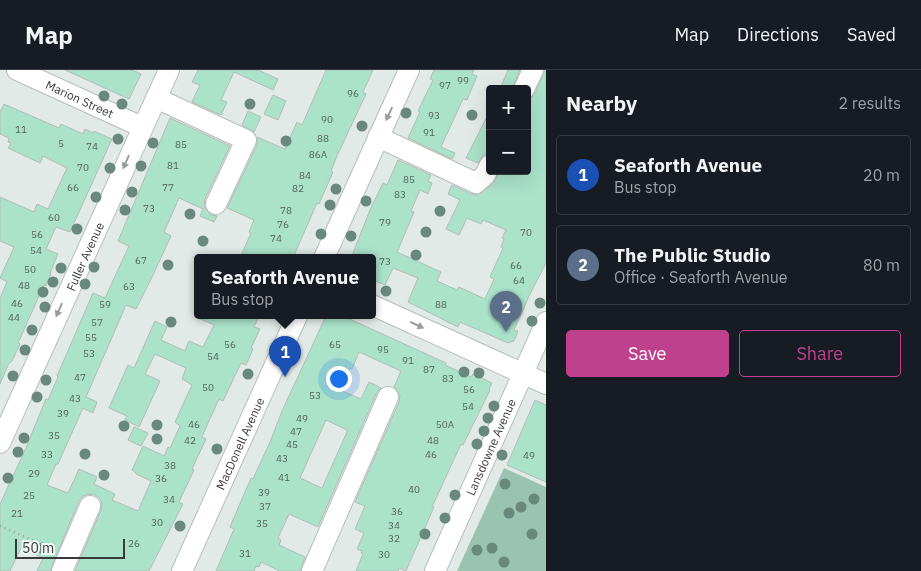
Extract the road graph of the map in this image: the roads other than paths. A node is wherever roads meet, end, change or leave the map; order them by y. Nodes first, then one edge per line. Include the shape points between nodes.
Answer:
1 (17, 70) edge
2 (169, 70) edge
3 (409, 70) edge
4 (533, 70) edge
5 (526, 85) edge
6 (156, 98) junction
7 (142, 127) junction
8 (378, 137) junction
9 (486, 173) edge
10 (216, 204) dead end
11 (326, 254) edge
12 (376, 307) edge
13 (296, 319) edge
14 (546, 322) edge
15 (523, 373) junction
16 (546, 384) edge
17 (388, 397) dead end
18 (0, 443) edge
19 (90, 506) dead end
20 (65, 563) edge
21 (182, 571) edge
22 (312, 571) edge
23 (434, 571) edge

1 - 7 street, Marion Street
2 - 6 street, Fuller Avenue
3 -> 8 street
4 - 5 street
6 - 7 street, Fuller Avenue
6 - 10 street via 246,140
7 -> 18 street, Fuller Avenue
8 - 9 street via 476,183
8 - 11 street
12 -> 15 street
13 - 21 street, MacDonell Avenue
14 - 15 street, Lansdowne Avenue
15 - 16 street
15 - 23 street, Lansdowne Avenue
17 - 22 street
19 - 20 street

